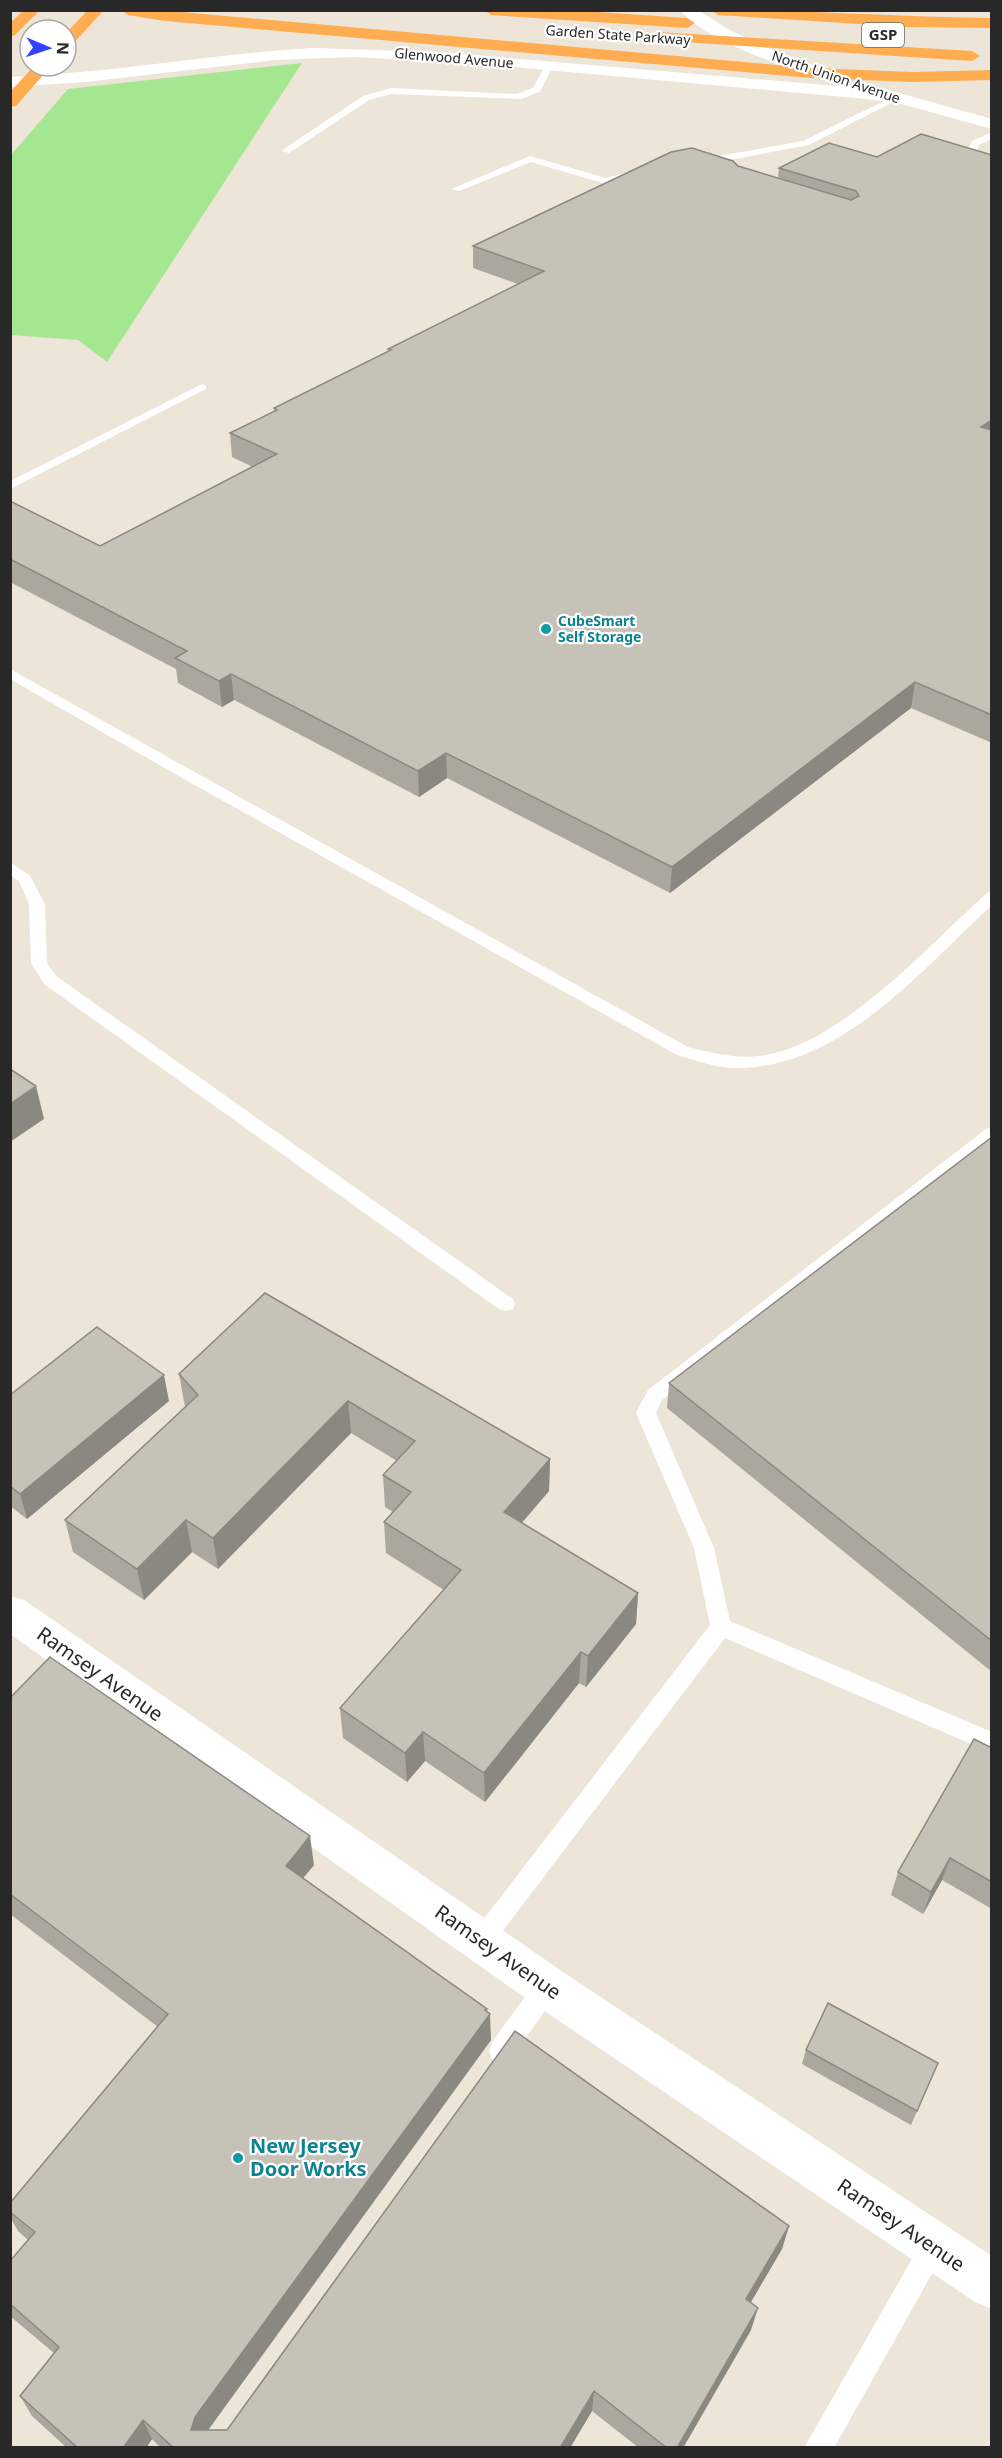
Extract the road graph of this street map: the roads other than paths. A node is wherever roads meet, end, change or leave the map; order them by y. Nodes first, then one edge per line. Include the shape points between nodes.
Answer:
1 (33, 10) edge
2 (97, 10) edge
3 (128, 10) edge
4 (245, 10) edge
5 (491, 10) edge
6 (687, 10) edge
7 (718, 10) edge
8 (374, 19) dead end
9 (992, 22) edge
10 (78, 30) edge
11 (10, 32) edge
12 (647, 36) dead end
13 (981, 41) dead end
14 (824, 48) junction
15 (992, 58) edge
16 (992, 64) edge
17 (549, 66) junction
18 (800, 67) junction
19 (992, 75) edge
20 (32, 78) edge
21 (10, 82) edge
22 (751, 83) junction
23 (897, 98) junction
24 (10, 102) edge
25 (992, 124) edge
26 (992, 135) edge
27 (286, 151) dead end
28 (751, 155) junction
29 (696, 163) edge
30 (743, 164) dead end
31 (992, 164) edge
32 (642, 172) edge
33 (456, 189) dead end
34 (201, 387) dead end
35 (10, 486) edge
36 (10, 673) edge
37 (10, 867) edge
38 (992, 896) edge
39 (992, 1133) edge
40 (506, 1304) dead end
41 (10, 1612) edge
42 (721, 1627) junction
43 (992, 1743) edge
44 (481, 1941) junction
45 (547, 1987) junction
46 (486, 2071) edge
47 (933, 2247) junction
48 (992, 2285) edge
49 (818, 2448) edge

1 - 11 highway
2 - 10 highway
3 - 19 highway via 848,75
4 - 8 highway
5 - 13 highway, Garden State Parkway / GSP
6 - 18 street, North Union Avenue via 735,39
7 - 9 highway via 905,22
12 - 14 highway, Garden State Parkway / GSP
14 - 15 highway, Garden State Parkway / GSP
14 - 16 highway
17 - 21 street, Glenwood Avenue via 416,54 313,53
17 - 22 street, Glenwood Avenue
17 - 27 lane via 537,90 518,97 392,92 366,98
18 - 22 street via 781,80
18 - 23 street, North Union Avenue
20 - 24 highway
22 - 23 street, Glenwood Avenue
23 - 25 street, North Union Avenue
23 - 28 lane via 806,143
26 - 31 lane via 972,148 977,157
28 - 29 lane
28 - 30 lane
32 - 33 lane via 606,181 530,159
34 - 35 lane
36 - 38 lane via 683,1051 728,1062 765,1061 808,1048 848,1025
37 - 40 lane via 25,879 37,904 39,963 50,980
39 - 42 lane via 655,1395 646,1413 704,1548
41 - 44 street, Ramsey Avenue
42 - 43 lane
42 - 44 lane
44 - 45 street, Ramsey Avenue
45 - 46 lane
45 - 47 street, Ramsey Avenue
47 - 48 street, Ramsey Avenue
47 - 49 lane

